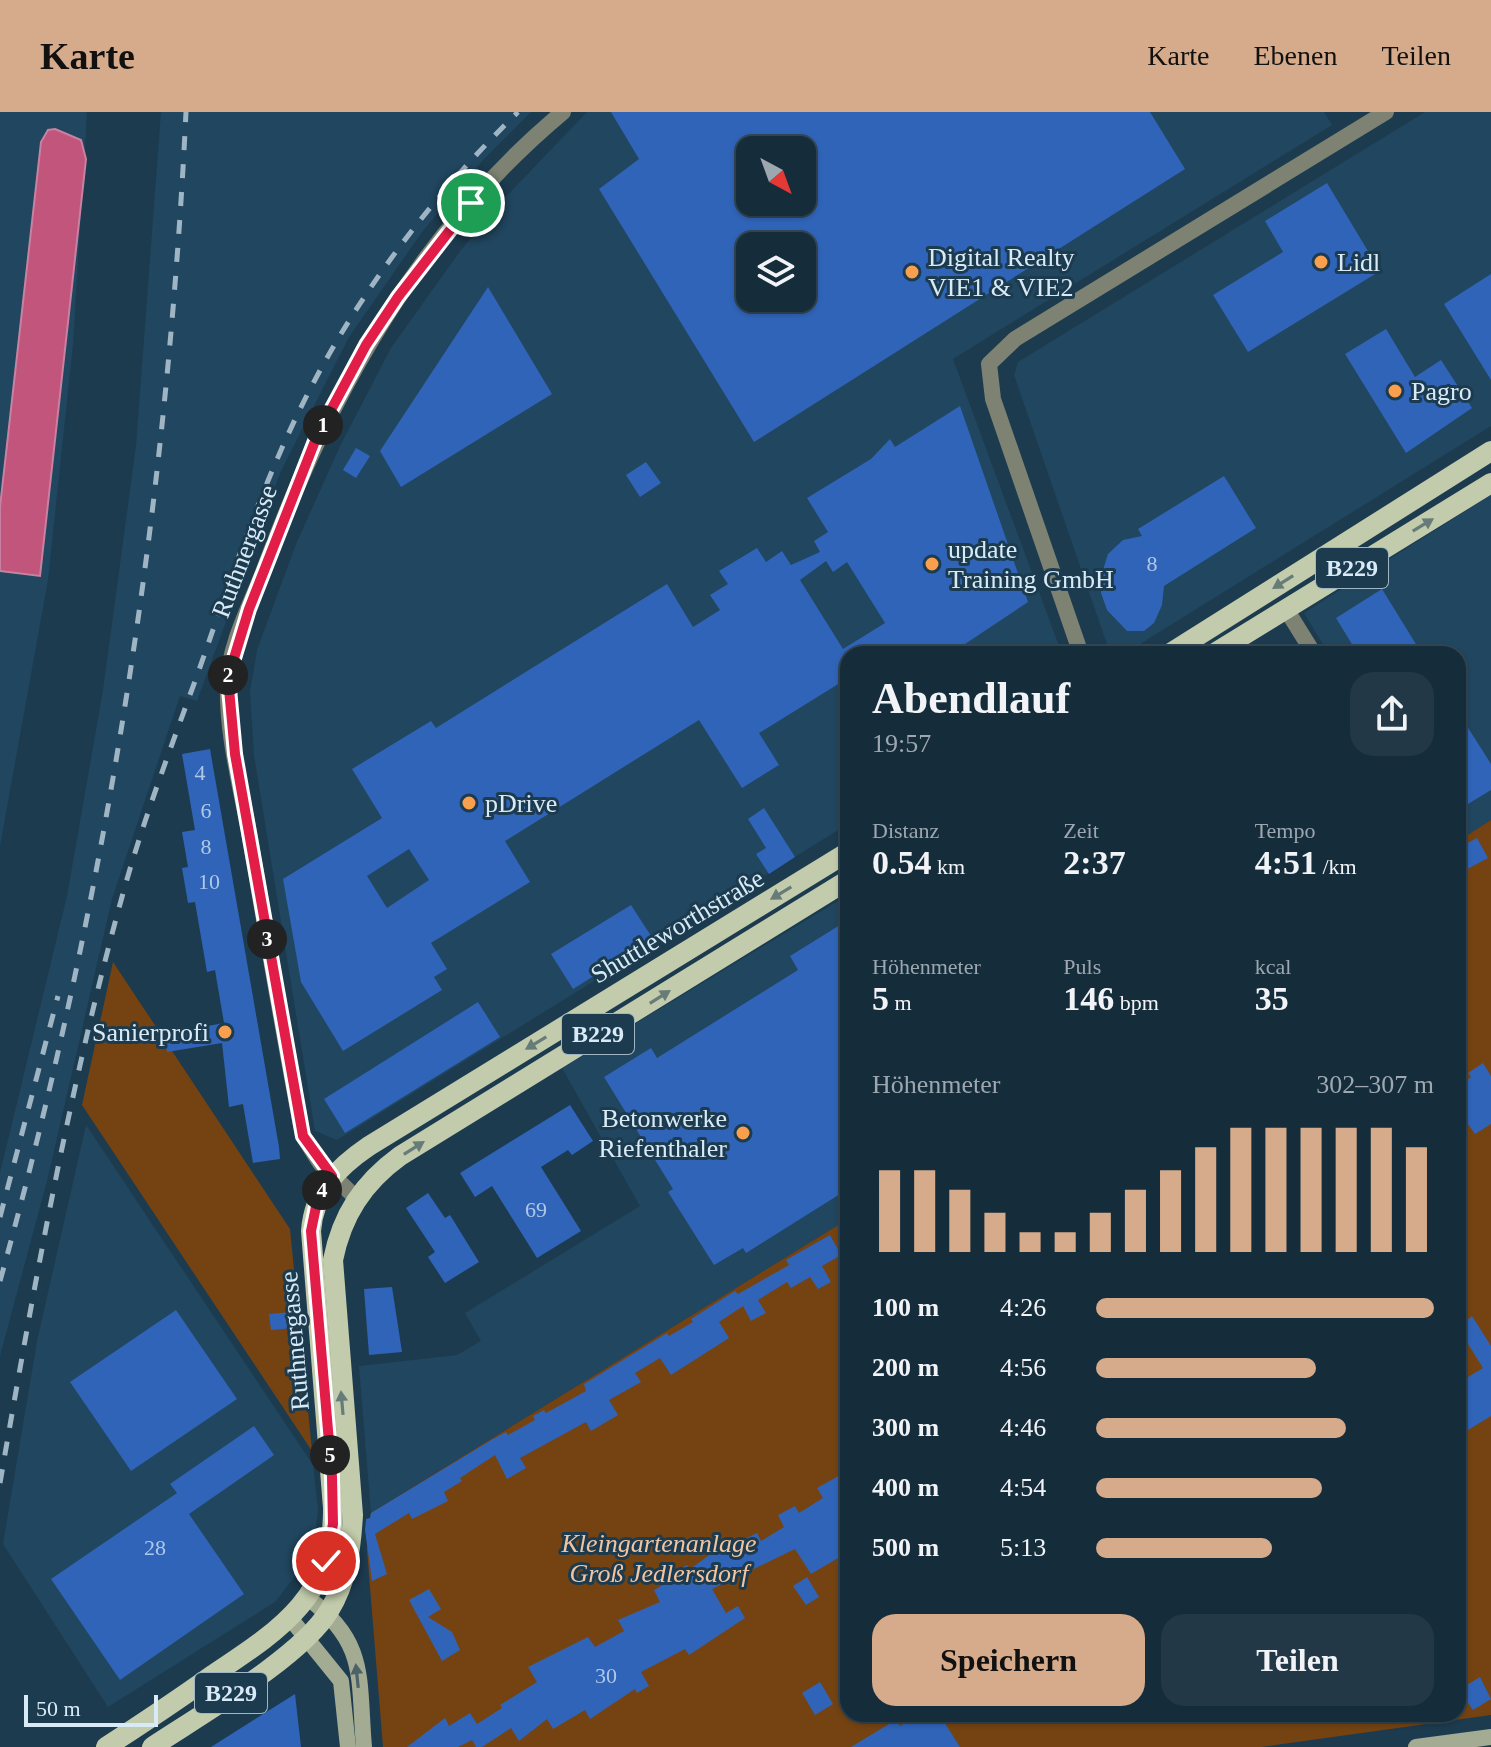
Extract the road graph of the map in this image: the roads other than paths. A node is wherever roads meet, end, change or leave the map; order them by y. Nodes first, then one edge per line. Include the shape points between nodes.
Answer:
1 (563, 112) edge
2 (1386, 112) edge
3 (1491, 451) edge
4 (1491, 483) edge
5 (1286, 609) junction
6 (1078, 646) edge
7 (1182, 646) edge
8 (1226, 646) edge
9 (1309, 646) edge
10 (840, 857) edge
11 (840, 885) edge
12 (332, 1176) junction
13 (356, 1198) junction
14 (308, 1598) junction
15 (328, 1613) junction
16 (290, 1618) junction
17 (308, 1638) junction
18 (1491, 1737) edge
19 (106, 1747) edge
20 (152, 1747) edge
21 (348, 1747) edge
22 (364, 1747) edge
23 (1416, 1747) edge

1 - 12 street, Ruthnergasse via 435,245 366,345 312,448 232,659 229,712 297,1106 303,1136
2 - 6 street via 1015,339 989,364 993,399
3 -> 7 main road, B229
5 -> 4 main road, B229
5 - 8 main road, B229
5 - 9 street
10 -> 12 main road, Shuttleworthstraße / B229 via 369,1146
13 -> 11 main road, Shuttleworthstraße / B229 via 400,1156
12 - 13 street, Ruthnergasse
12 - 14 main road, Ruthnergasse / B229 via 318,1197 311,1231 333,1524 323,1571
15 -> 13 main road, Ruthnergasse / B229 via 345,1576 353,1515 333,1260
14 - 15 main road
14 - 16 main road, B229
15 - 17 main road, B229
22 -> 15 main road via 354,1652 344,1629
16 - 17 main road
16 - 19 main road, B229
17 - 20 main road, B229
17 - 21 main road via 341,1681
18 - 23 main road

